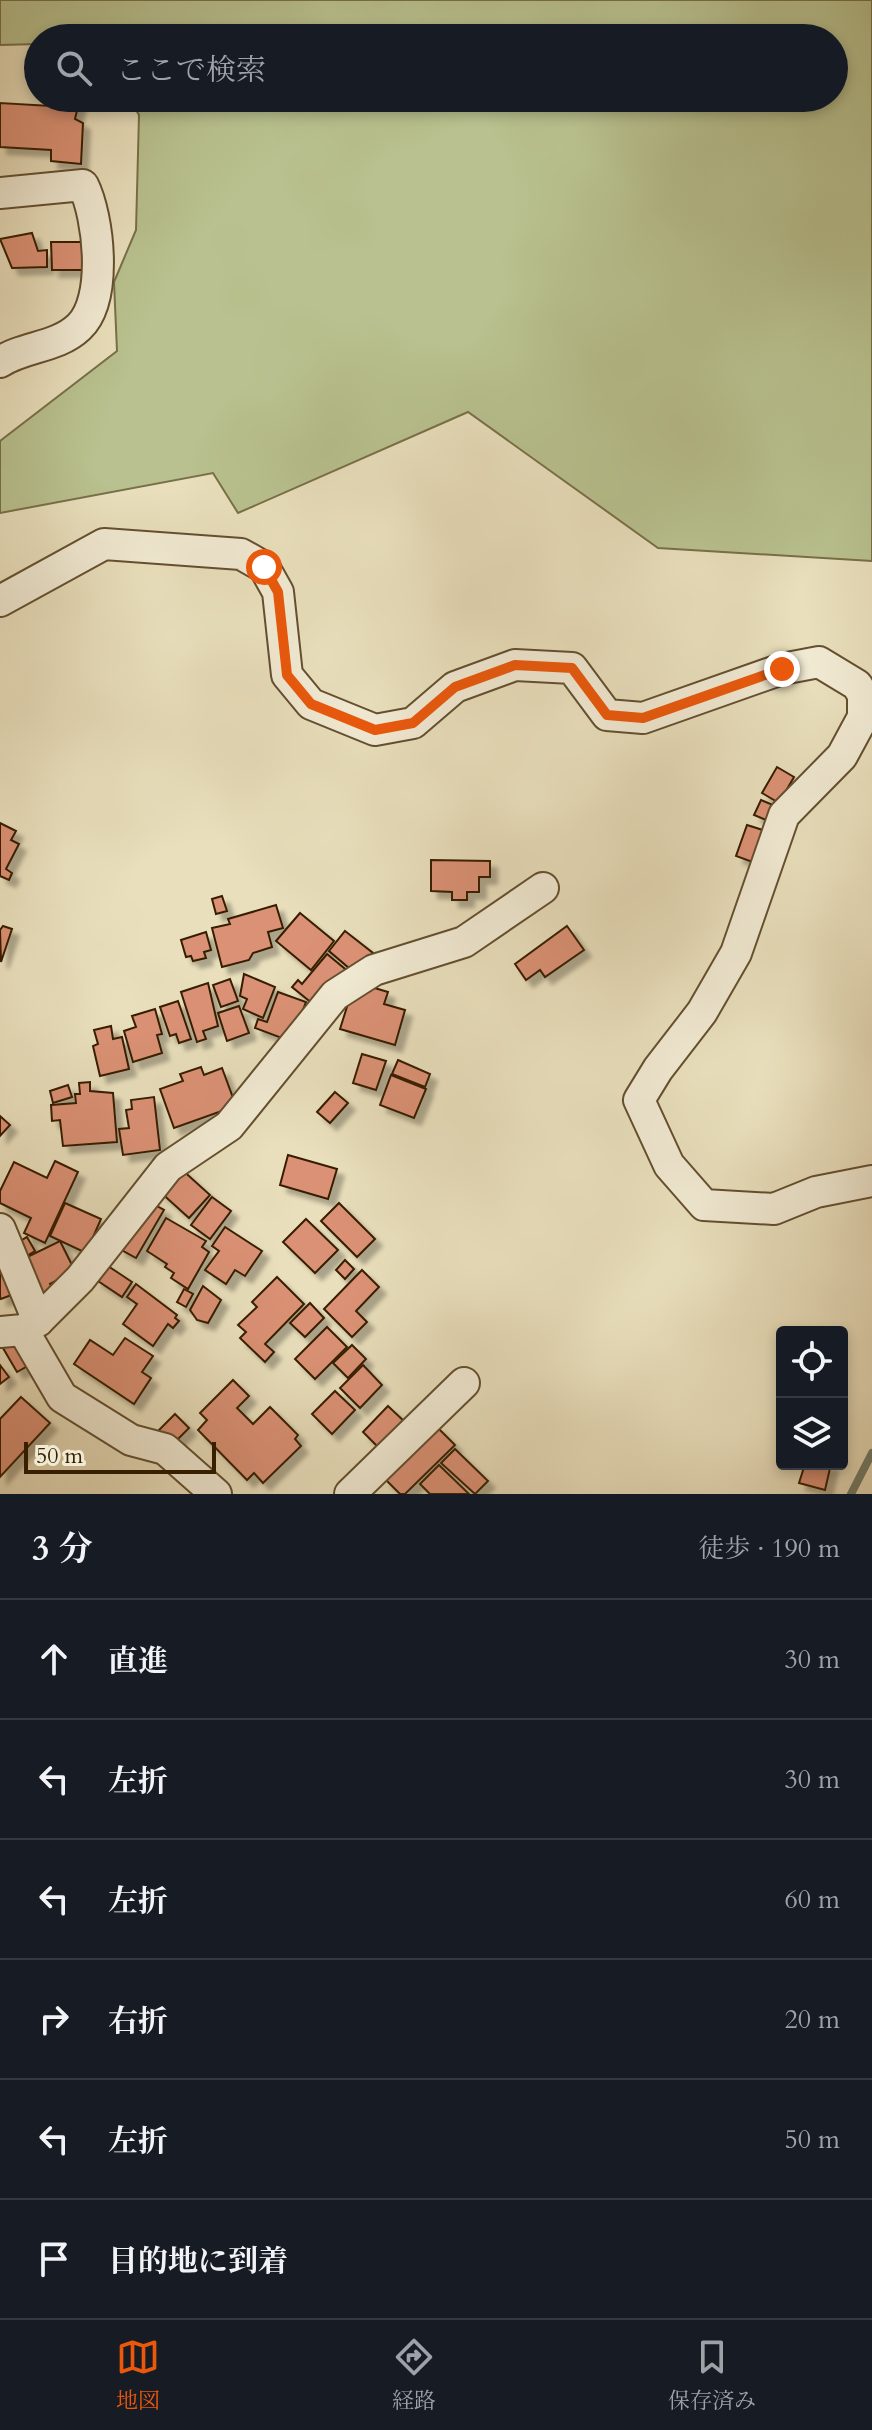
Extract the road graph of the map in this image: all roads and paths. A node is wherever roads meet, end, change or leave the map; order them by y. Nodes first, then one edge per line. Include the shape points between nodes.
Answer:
1 (0, 193) edge
2 (0, 362) edge
3 (0, 601) edge
4 (543, 888) dead end
5 (872, 1181) edge
6 (0, 1229) edge
7 (21, 1328) edge
8 (464, 1383) dead end
9 (216, 1494) edge
10 (350, 1494) edge

1 - 2 street via 83,185 97,248 93,301 80,327 54,343
3 - 5 street via 104,544 241,554 264,567 278,592 287,675 311,704 375,730 413,723 455,687 515,665 572,668 607,715 643,718 782,669 819,662 857,685 863,695 863,717 842,756 784,815 736,953 702,1012 639,1100 669,1165 704,1205 774,1209 816,1192
4 - 7 street via 464,942 374,970 335,995 229,1126 168,1167 80,1279
6 - 7 street
7 - 9 street via 62,1397 131,1440 165,1449
8 - 10 street

